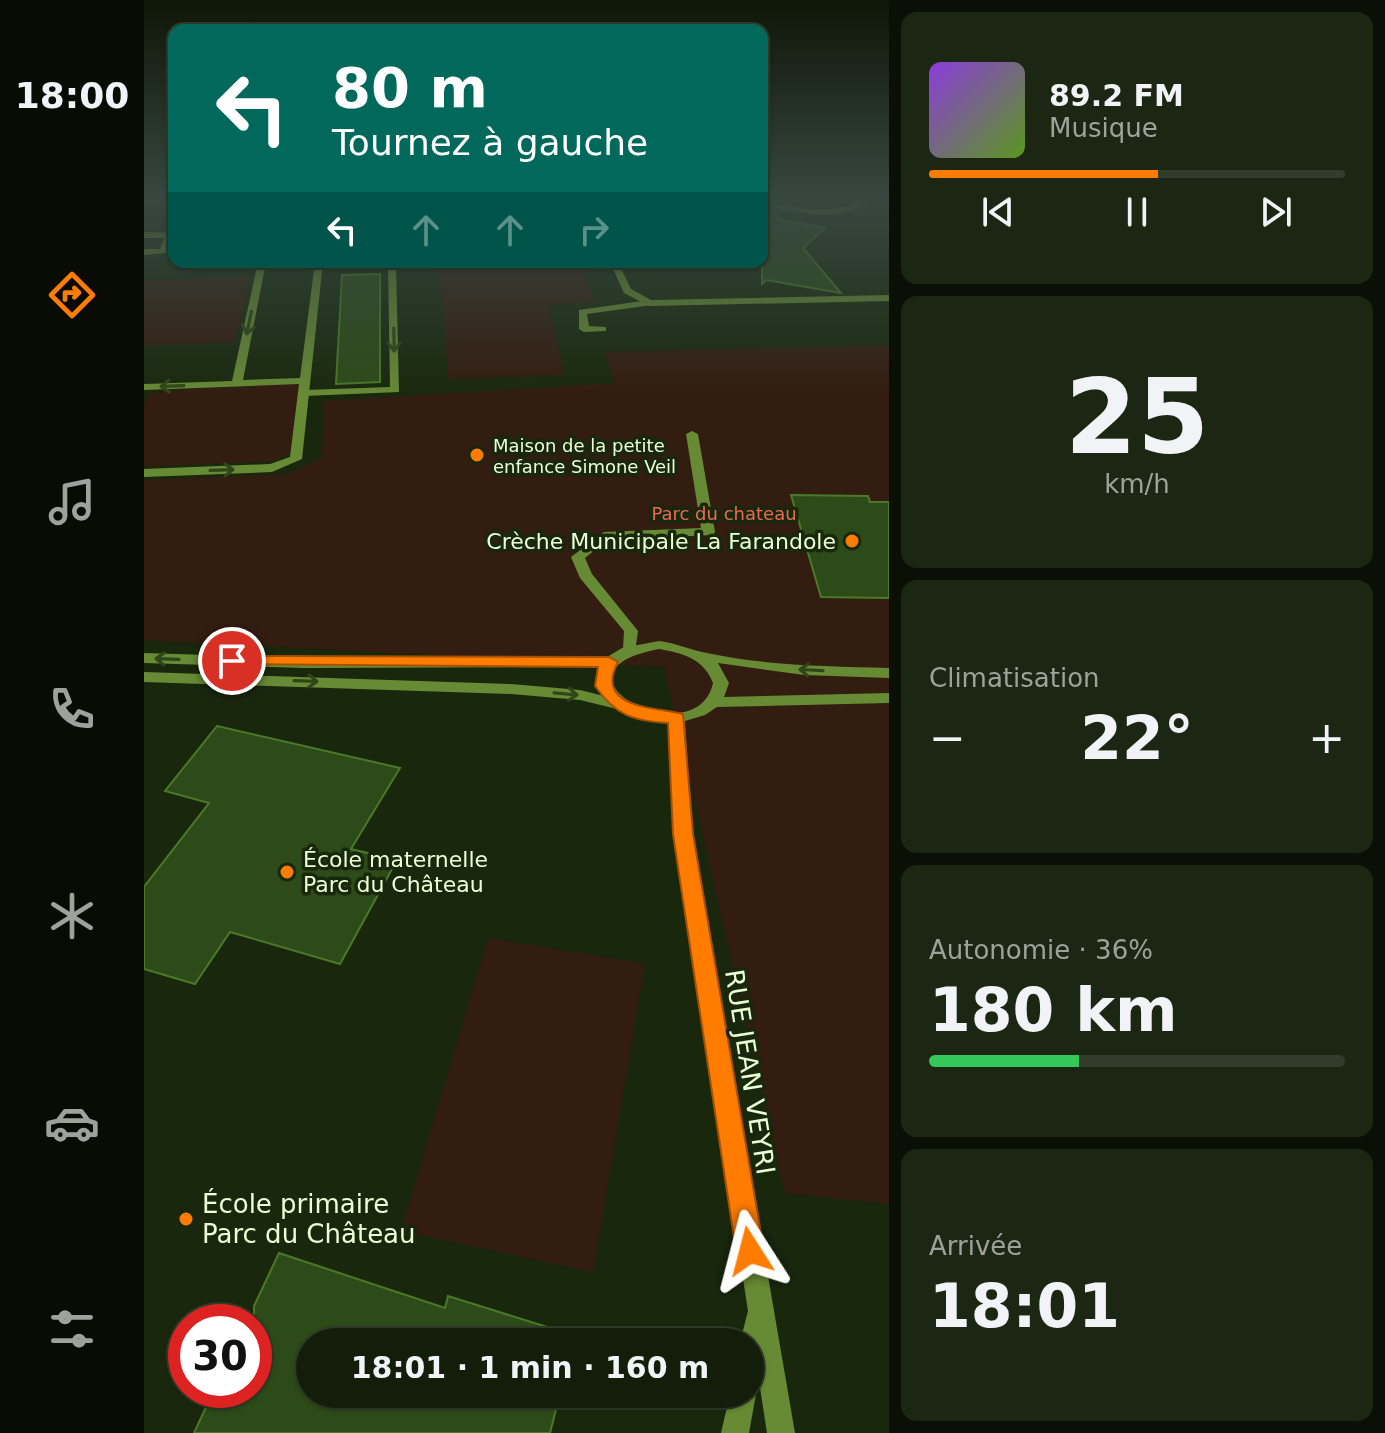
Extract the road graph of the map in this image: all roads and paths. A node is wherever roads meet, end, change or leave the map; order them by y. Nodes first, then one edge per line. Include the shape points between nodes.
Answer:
1 (261, 268) edge
2 (317, 268) edge
3 (390, 268) edge
4 (617, 268) edge
5 (889, 298) edge
6 (649, 303) junction
7 (603, 329) dead end
8 (237, 383) junction
9 (144, 387) edge
10 (305, 387) junction
11 (692, 434) dead end
12 (144, 473) edge
13 (630, 649) junction
14 (701, 657) junction
15 (144, 658) edge
16 (609, 662) junction
17 (889, 673) edge
18 (144, 677) edge
19 (889, 698) edge
20 (714, 702) junction
21 (617, 704) junction
22 (677, 718) junction
23 (759, 1310) junction
24 (756, 1328) edge
25 (740, 1408) edge
26 (735, 1433) edge
27 (781, 1433) edge

1 -> 8 street
2 - 10 street
3 -> 10 street via 395,390
4 - 6 street via 627,291
5 - 6 street
6 - 7 street via 582,312 584,329
8 -> 9 street
8 - 10 street
12 -> 10 street via 272,468 296,459
11 - 13 street via 708,532 604,536 578,557 585,575 631,631
13 - 14 street via 659,645
13 - 16 street
17 -> 14 street via 804,670
14 - 20 street via 721,683
16 -> 15 street
16 - 21 street via 604,686
18 -> 21 street via 511,689
19 - 20 street
20 - 22 street
21 - 22 street via 645,716
22 - 23 street, RUE JEAN VEYRI via 683,834
23 - 24 street
23 - 27 street, RUE JEAN VEYRI
25 - 26 street

